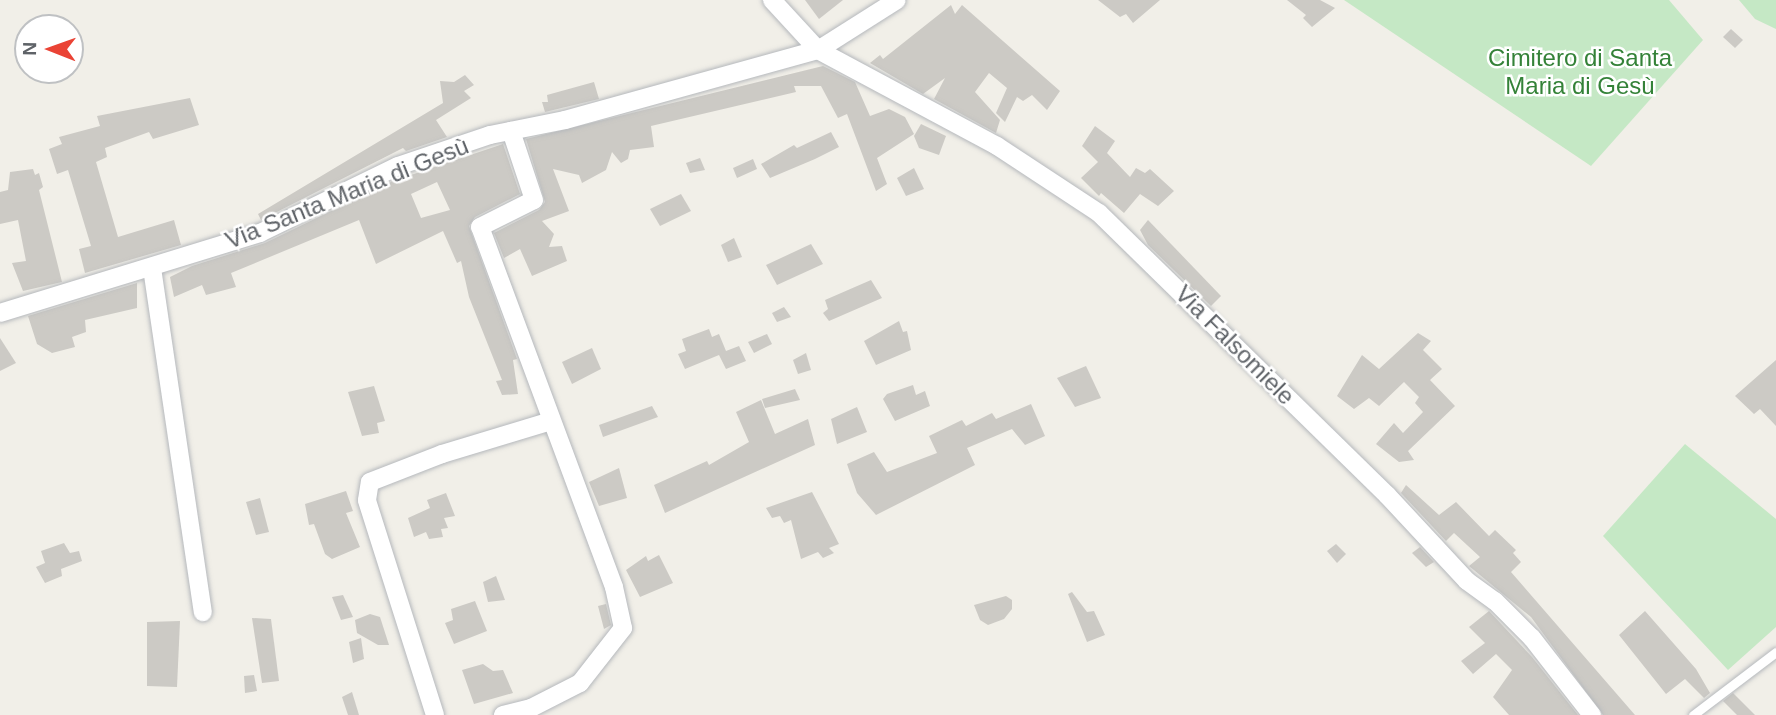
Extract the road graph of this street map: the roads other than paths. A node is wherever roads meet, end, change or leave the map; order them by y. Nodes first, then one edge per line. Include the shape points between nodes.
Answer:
1 (772, 0) edge
2 (897, 0) edge
3 (818, 50) junction
4 (511, 131) junction
5 (152, 268) junction
6 (0, 313) edge
7 (551, 421) junction
8 (203, 612) dead end
9 (1776, 652) edge
10 (435, 715) edge
11 (503, 715) edge
12 (1592, 715) edge
13 (1693, 715) edge

1 - 3 street, Via Falsomiele
2 - 3 street, Via Santa Maria di Gesù
3 - 4 street, Via Santa Maria di Gesù
3 - 12 street, Via Falsomiele via 997,146 1099,213 1387,495 1467,581 1532,638
4 - 5 street, Via Santa Maria di Gesù via 398,166 260,233
4 - 7 street via 534,200 480,227
5 - 6 street, Via Santa Maria di Gesù via 103,278
5 - 8 street
7 - 10 street via 442,454 370,482 367,500
7 - 11 street via 614,587 623,628 580,683 531,708
9 - 13 lane

